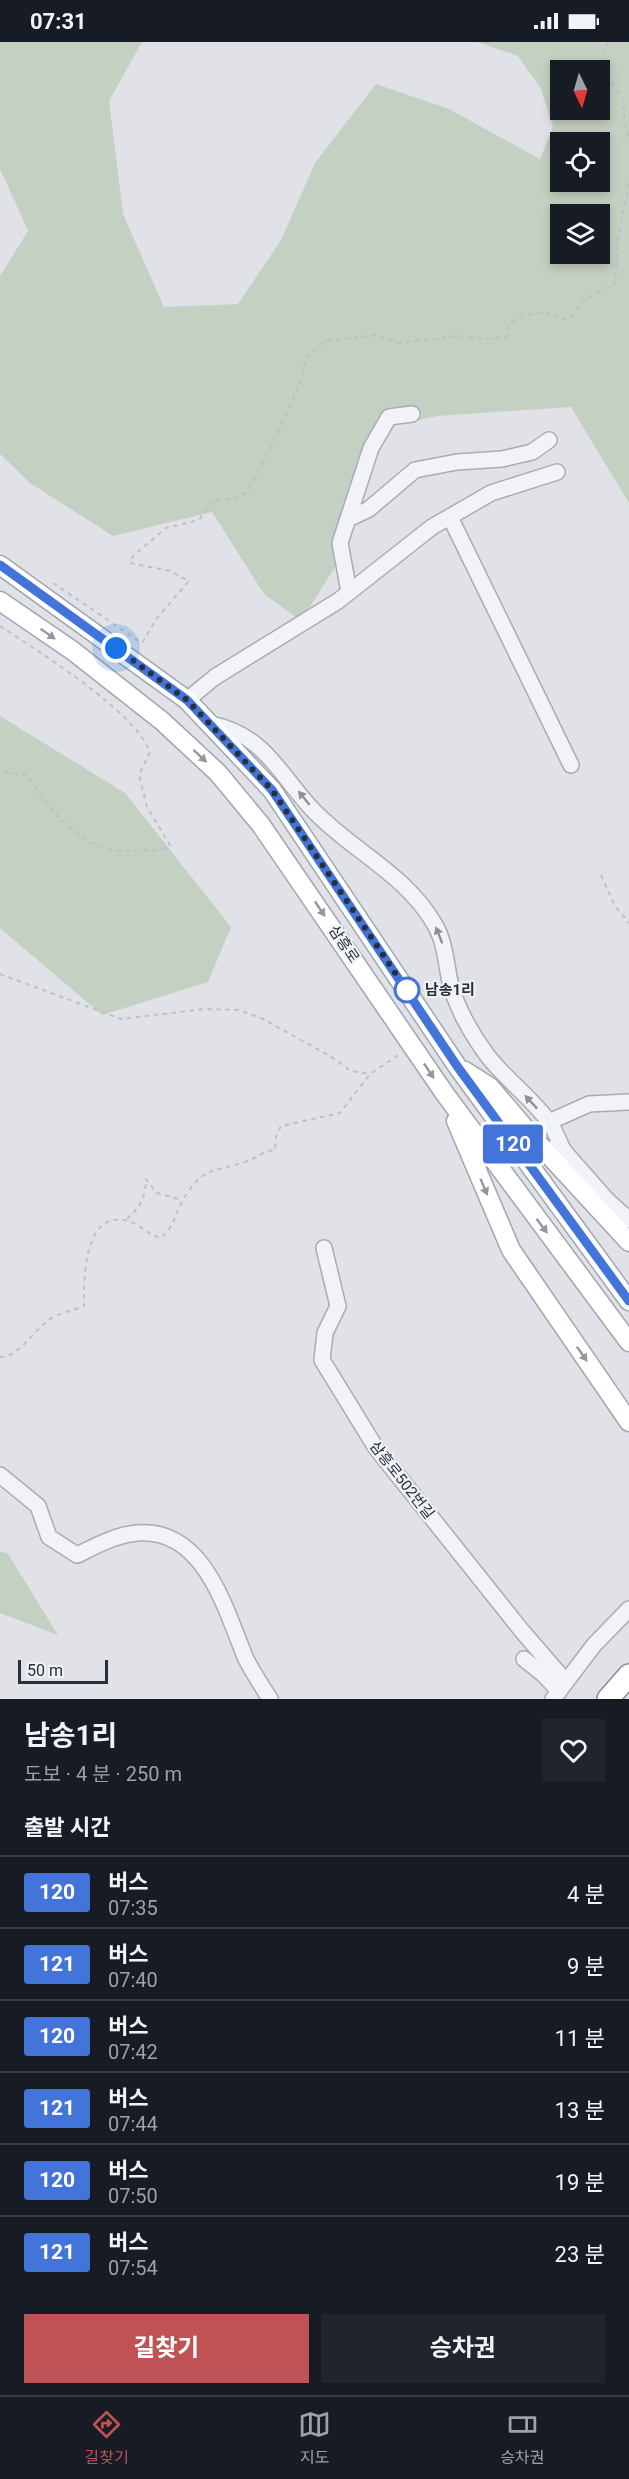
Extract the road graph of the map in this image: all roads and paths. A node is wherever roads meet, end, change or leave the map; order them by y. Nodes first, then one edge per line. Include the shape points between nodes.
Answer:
1 (608, 42) edge
2 (629, 139) edge
3 (629, 183) edge
4 (412, 414) dead end
5 (549, 440) dead end
6 (556, 471) dead end
7 (450, 517) junction
8 (348, 519) junction
9 (0, 565) edge
10 (47, 579) dead end
11 (349, 592) junction
12 (0, 601) edge
13 (0, 626) edge
14 (187, 700) junction
15 (211, 724) junction
16 (570, 765) dead end
17 (0, 772) edge
18 (601, 875) dead end
19 (629, 923) edge
20 (0, 974) edge
21 (413, 1046) junction
22 (457, 1066) junction
23 (370, 1074) junction
24 (445, 1094) junction
25 (629, 1102) edge
26 (549, 1122) junction
27 (535, 1140) junction
28 (563, 1150) junction
29 (182, 1200) junction
30 (126, 1220) junction
31 (629, 1220) edge
32 (629, 1242) edge
33 (324, 1248) dead end
34 (629, 1301) edge
35 (629, 1342) edge
36 (0, 1357) edge
37 (629, 1422) edge
38 (0, 1475) edge
39 (629, 1609) edge
40 (524, 1659) dead end
41 (629, 1675) edge
42 (559, 1691) edge
43 (270, 1699) edge
44 (608, 1699) edge

1 - 2 path via 600,65 623,98
3 - 10 path via 618,237 615,282 583,301 572,316 562,320 550,312 532,314 509,324 506,337 488,339 459,336 397,343 376,335 324,341 306,360 302,379 272,447 246,493 212,501 199,519 166,528 132,556 130,563 170,571 189,581 157,618 142,643
4 - 8 street via 389,417 371,448
5 - 8 street via 532,452 502,459 415,470 369,509
6 - 7 street via 491,493
7 - 11 street
7 - 16 street
8 - 11 street via 340,543
9 - 14 main road, 삼흥로
11 - 14 street via 215,677
12 -> 21 main road, 삼흥로 via 73,651 162,721 218,772 261,825
13 - 17 path via 99,696 145,737 150,752 140,775 147,807 170,845 161,850 106,849 51,810 28,775
14 - 15 main road, 삼흥로
15 - 22 main road, 삼흥로 via 272,790
26 -> 15 street via 487,1055 469,1026 450,984 445,950 436,926 414,895 314,810 269,755 233,729
18 - 19 path via 615,906
20 - 23 path via 121,1019 204,1009 239,1010 263,1019 351,1071
21 - 23 path
21 -> 24 main road, 삼흥로
22 - 27 main road via 490,1087
22 - 34 main road, 삼흥로
23 - 29 path via 340,1113 281,1126 275,1150 212,1169 195,1182
24 -> 35 main road, 삼흥로
24 -> 37 main road via 511,1250
25 - 26 street via 589,1104
26 - 28 street
27 - 28 street
27 - 32 main road
28 - 31 street
29 - 30 path via 170,1230 161,1238
29 - 30 path via 157,1193 146,1179 146,1196
30 - 36 path via 113,1220 100,1227 90,1245 82,1276 84,1306 52,1318 15,1351
33 - 42 street, 삼흥로502번길 via 338,1306 325,1333 322,1360 376,1448 522,1631
38 - 43 street via 38,1506 50,1537 76,1555 114,1537 139,1532 178,1542 197,1559 223,1599 247,1661
39 - 42 street
40 - 42 street
41 - 44 highway

